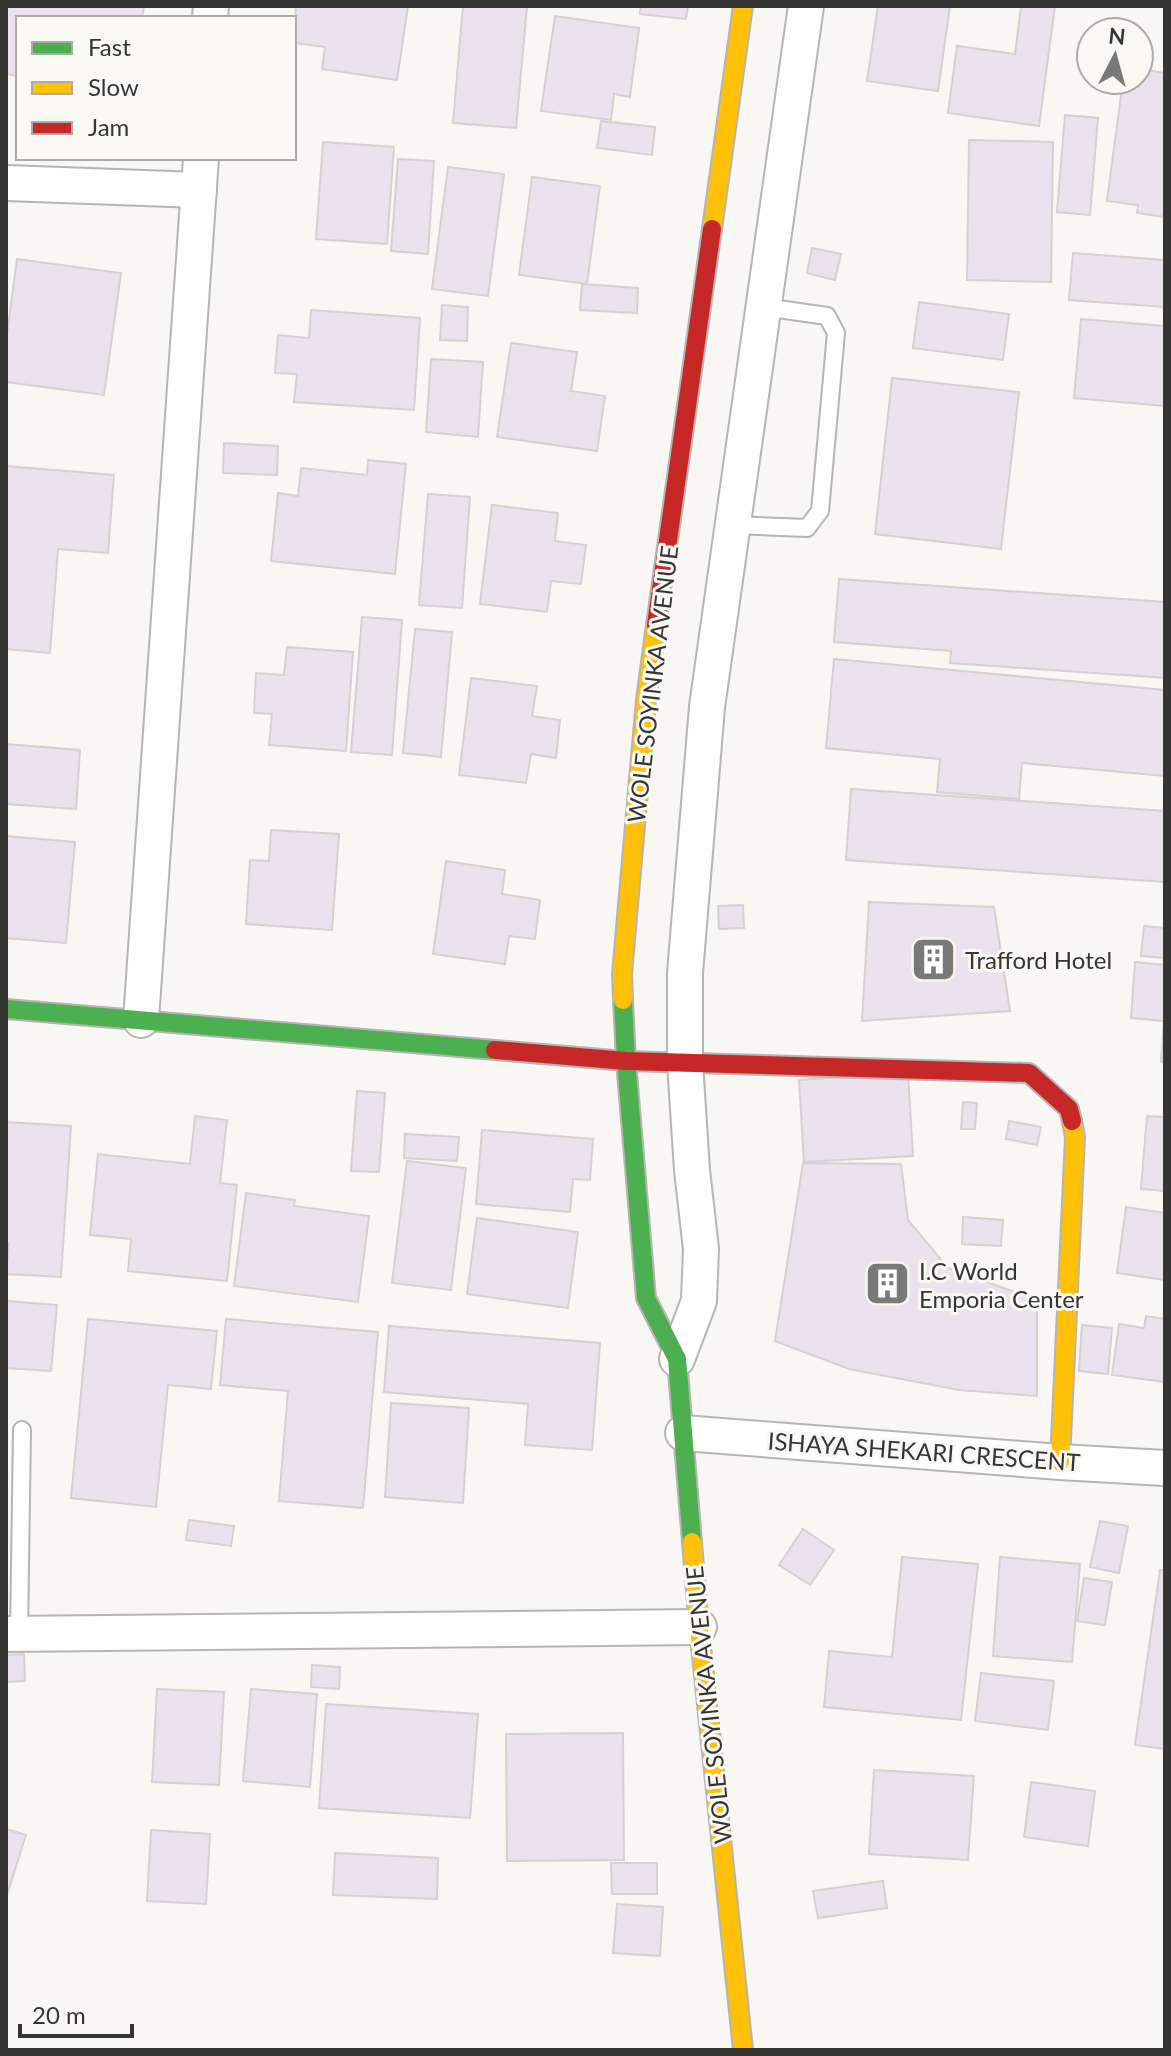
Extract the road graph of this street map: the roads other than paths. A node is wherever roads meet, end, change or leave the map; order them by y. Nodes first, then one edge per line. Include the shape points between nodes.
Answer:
1 (743, 6) edge
2 (806, 6) edge
3 (200, 174) edge
4 (6, 183) edge
5 (764, 307) junction
6 (733, 525) junction
7 (6, 1009) edge
8 (141, 1020) junction
9 (626, 1061) junction
10 (685, 1063) junction
11 (677, 1359) junction
12 (22, 1430) dead end
13 (683, 1433) junction
14 (1060, 1462) junction
15 (1165, 1468) edge
16 (699, 1627) junction
17 (12, 1634) edge
18 (743, 2050) edge

1 - 9 street, WOLE SOYINKA AVENUE via 646,700 622,974
2 - 5 street, WOLE SOYINKA AVENUE
3 - 4 street
3 - 8 street
5 - 6 street, WOLE SOYINKA AVENUE
5 - 6 lane via 827,316 836,333 820,511 807,528
6 - 10 street, WOLE SOYINKA AVENUE via 707,707 685,973
7 - 8 street
8 - 9 street
9 - 10 street
9 - 11 street, WOLE SOYINKA AVENUE via 646,1298
10 - 11 street, WOLE SOYINKA AVENUE via 701,1249 699,1301
10 - 14 street via 1029,1073 1069,1109 1075,1137
11 - 13 street, WOLE SOYINKA AVENUE
12 - 17 lane
13 - 14 street, ISHAYA SHEKARI CRESCENT
13 - 16 street, WOLE SOYINKA AVENUE
14 - 15 street, ISHAYA SHEKARI CRESCENT
16 - 17 street
16 - 18 street, WOLE SOYINKA AVENUE

